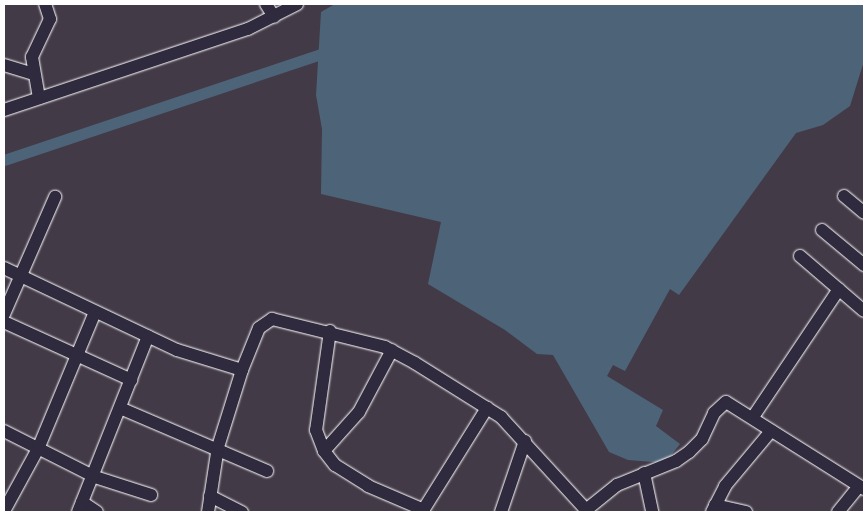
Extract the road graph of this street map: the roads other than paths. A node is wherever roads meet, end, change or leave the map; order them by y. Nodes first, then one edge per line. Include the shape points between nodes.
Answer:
1 (45, 4) edge
2 (266, 4) edge
3 (296, 4) edge
4 (274, 17) junction
5 (4, 65) edge
6 (33, 74) junction
7 (39, 98) junction
8 (4, 110) edge
9 (844, 196) dead end
10 (55, 197) dead end
11 (864, 213) edge
12 (822, 230) dead end
13 (800, 256) dead end
14 (864, 264) edge
15 (4, 268) edge
16 (23, 278) junction
17 (838, 289) junction
18 (864, 311) edge
19 (95, 312) junction
20 (4, 314) edge
21 (4, 322) edge
22 (330, 330) junction
23 (148, 336) junction
24 (392, 350) junction
25 (77, 358) junction
26 (242, 370) junction
27 (131, 380) junction
28 (120, 408) junction
29 (487, 408) junction
30 (753, 417) junction
31 (4, 431) edge
32 (771, 431) junction
33 (525, 441) junction
34 (218, 447) junction
35 (38, 449) junction
36 (324, 451) junction
37 (268, 471) dead end
38 (644, 473) junction
39 (95, 476) junction
40 (862, 488) edge
41 (151, 495) dead end
42 (210, 496) junction
43 (80, 507) edge
44 (713, 509) edge
45 (4, 510) edge
46 (423, 511) edge
47 (587, 511) edge
48 (97, 512) edge
49 (208, 512) edge
50 (242, 512) edge
51 (501, 512) edge
52 (652, 512) edge
53 (746, 512) edge
54 (838, 512) edge

1 - 6 street via 50,19 32,57
2 - 4 street
3 - 4 street
4 - 7 street
5 - 6 street
6 - 7 street
7 - 8 street
9 - 11 street
10 - 16 street
12 - 14 street
13 - 17 street
15 - 16 street
16 - 19 street
16 - 20 street
17 - 18 street
17 - 30 street
19 - 23 street
19 - 25 street
21 - 25 street
22 - 24 street
22 - 26 street via 272,319 264,322 252,342
22 - 36 street via 316,430
23 - 26 street
23 - 27 street
24 - 29 street
24 - 36 street via 359,412
25 - 27 street
25 - 35 street
26 - 34 street
27 - 28 street
28 - 34 street
28 - 39 street
29 - 33 street
29 - 46 street
30 - 32 street
30 - 38 street via 732,403 720,405 702,438 689,452 676,461
31 - 35 street
32 - 40 street
32 - 44 street via 725,486
33 - 47 street
33 - 51 street
34 - 37 street
34 - 42 street
35 - 39 street
35 - 45 street
36 - 46 street via 335,465 368,486
38 - 47 street via 617,485
38 - 52 street
39 - 41 street
39 - 43 street
40 - 54 street
42 - 49 street
42 - 50 street
43 - 48 street
44 - 53 street

